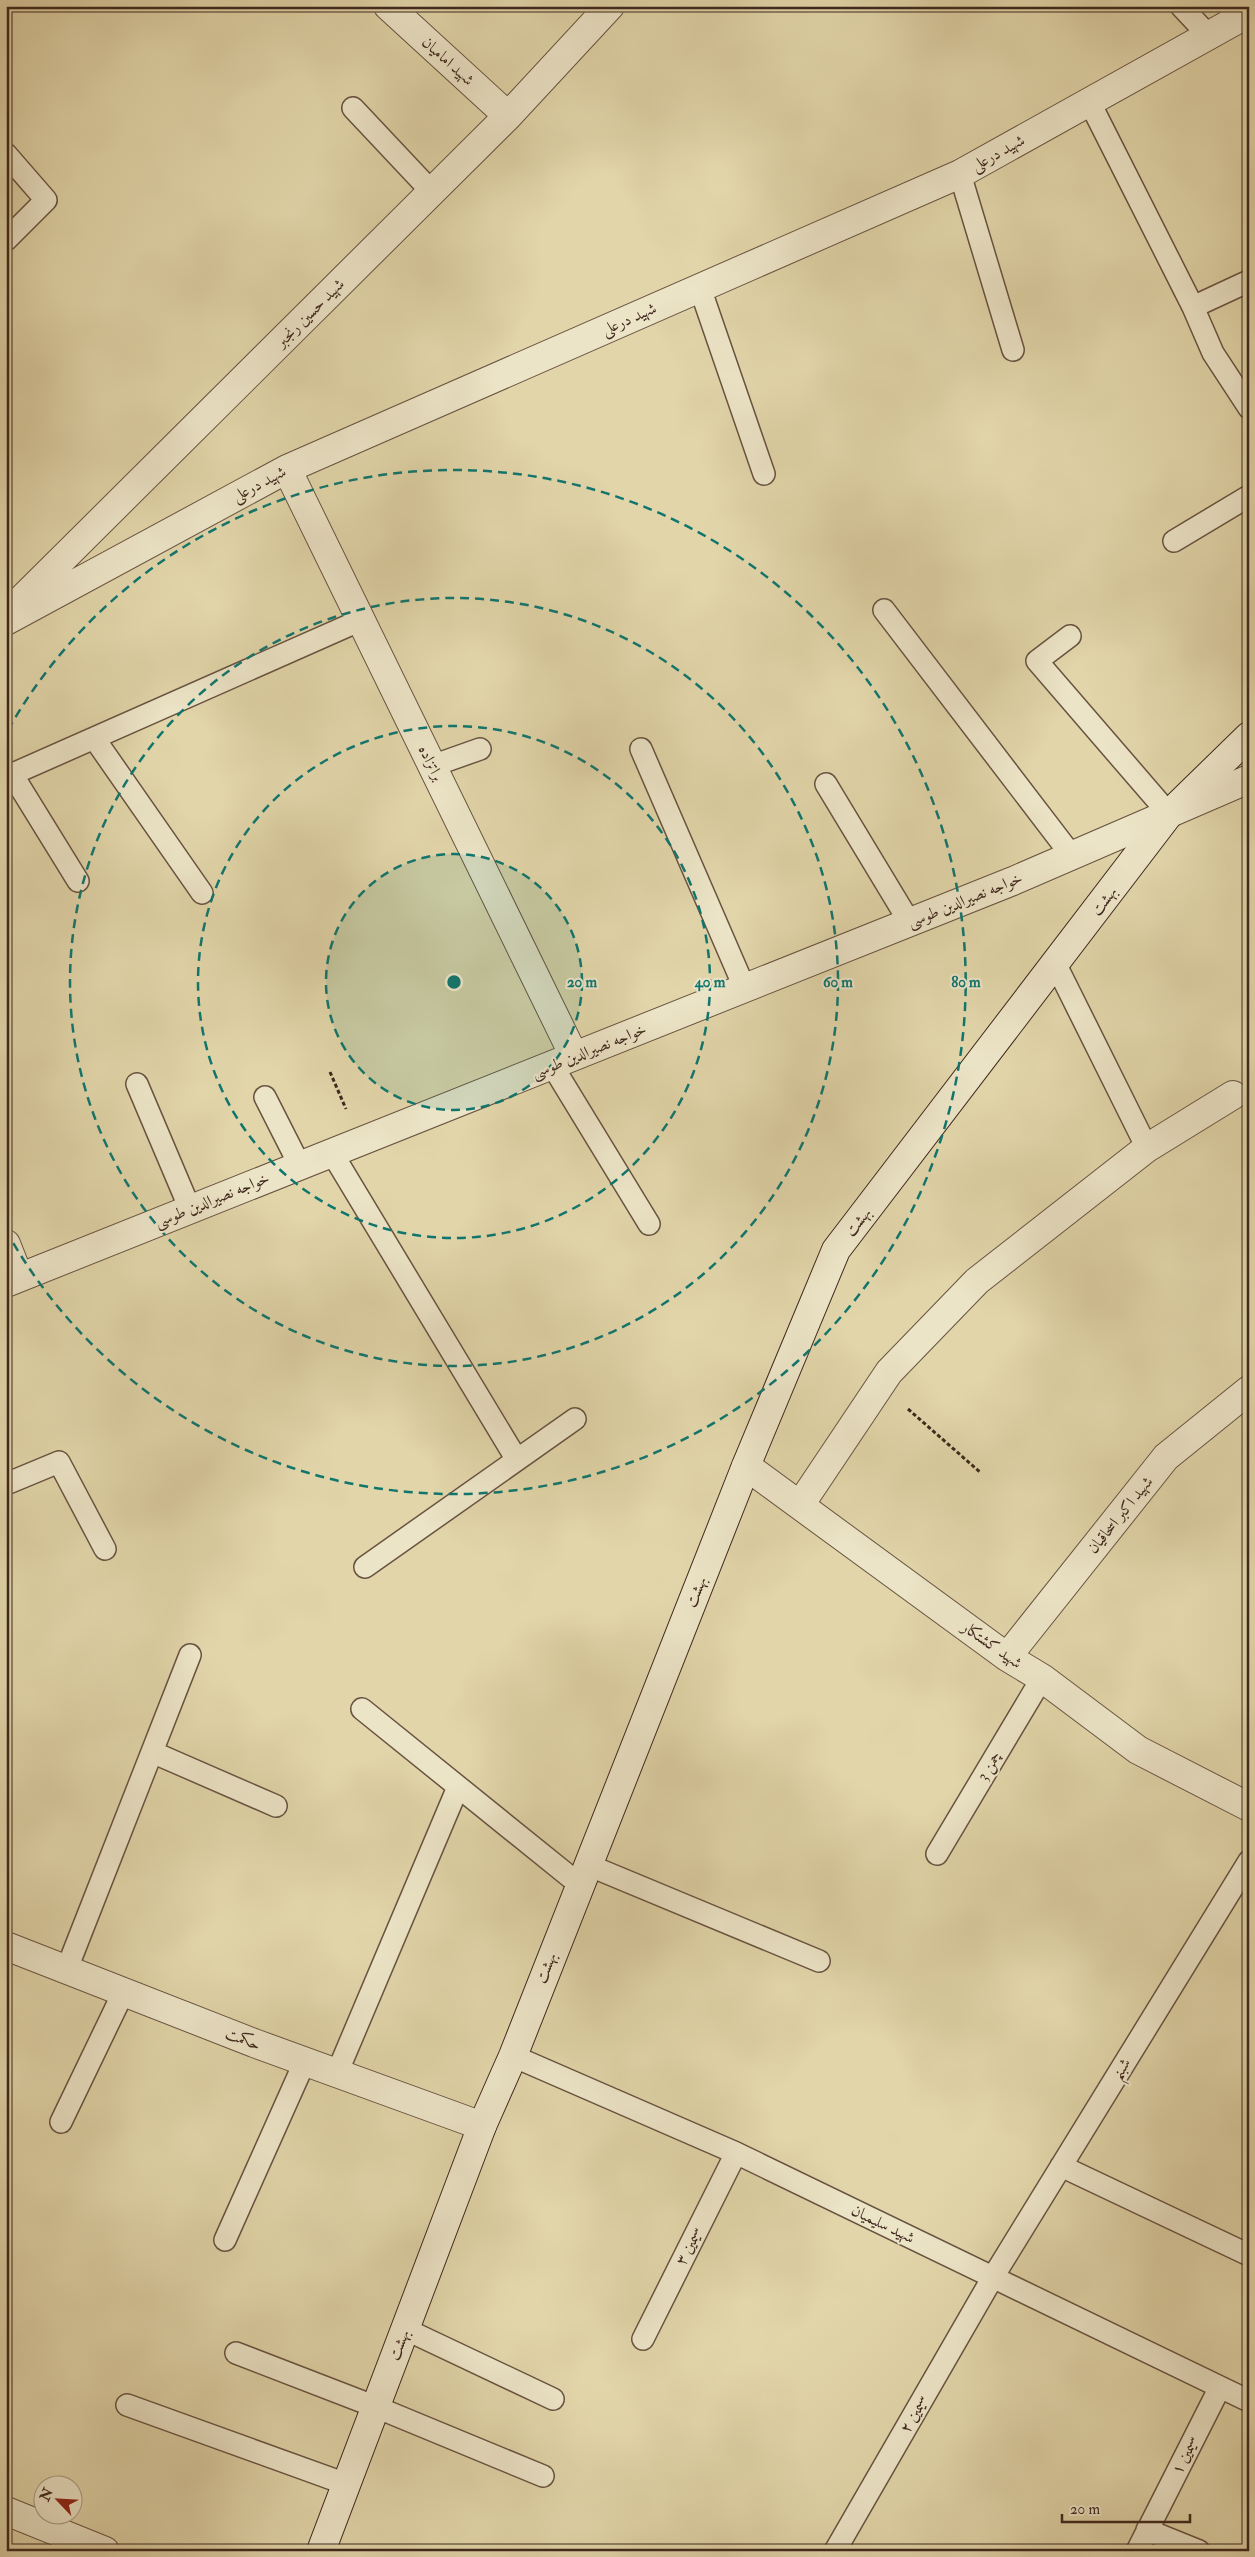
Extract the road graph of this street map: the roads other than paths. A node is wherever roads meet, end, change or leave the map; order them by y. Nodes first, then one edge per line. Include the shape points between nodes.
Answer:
1 (388, 6) edge
2 (610, 6) edge
3 (1181, 6) edge
4 (1249, 13) edge
5 (1209, 36) junction
6 (1090, 103) junction
7 (353, 108) dead end
8 (508, 116) junction
9 (6, 154) edge
10 (960, 174) junction
11 (432, 192) junction
12 (6, 240) edge
13 (1249, 281) edge
14 (700, 288) junction
15 (1193, 307) junction
16 (1013, 350) dead end
17 (1249, 408) edge
18 (287, 469) junction
19 (764, 474) dead end
20 (1249, 496) edge
21 (1174, 541) dead end
22 (884, 610) dead end
23 (6, 615) edge
24 (362, 620) junction
25 (6, 621) edge
26 (1070, 636) dead end
27 (1249, 736) edge
28 (94, 738) junction
29 (641, 749) dead end
30 (480, 750) dead end
31 (432, 766) junction
32 (9, 776) edge
33 (1249, 779) edge
34 (826, 784) dead end
35 (1169, 814) junction
36 (1072, 856) junction
37 (78, 881) dead end
38 (202, 893) dead end
39 (910, 923) junction
40 (1056, 965) junction
41 (745, 989) junction
42 (563, 1061) junction
43 (137, 1084) dead end
44 (1233, 1095) dead end
45 (265, 1097) dead end
46 (1147, 1148) junction
47 (332, 1152) junction
48 (300, 1166) junction
49 (190, 1209) junction
50 (649, 1224) dead end
51 (6, 1244) edge
52 (13, 1280) edge
53 (1249, 1390) edge
54 (575, 1419) dead end
55 (517, 1460) junction
56 (746, 1466) junction
57 (6, 1484) edge
58 (800, 1505) junction
59 (105, 1550) dead end
60 (365, 1567) dead end
61 (190, 1655) dead end
62 (1007, 1657) junction
63 (1042, 1678) junction
64 (362, 1709) dead end
65 (152, 1752) junction
66 (458, 1787) junction
67 (276, 1806) dead end
68 (1249, 1807) edge
69 (937, 1854) dead end
70 (1249, 1860) edge
71 (584, 1875) junction
72 (6, 1946) edge
73 (819, 1961) dead end
74 (66, 1971) junction
75 (123, 1993) junction
76 (513, 2056) junction
77 (305, 2061) junction
78 (337, 2073) junction
79 (61, 2122) dead end
80 (482, 2126) junction
81 (736, 2153) junction
82 (1061, 2166) junction
83 (225, 2240) dead end
84 (1249, 2254) edge
85 (993, 2277) junction
86 (405, 2329) junction
87 (643, 2339) dead end
88 (236, 2353) dead end
89 (1220, 2387) junction
90 (553, 2399) dead end
91 (1249, 2401) edge
92 (127, 2405) dead end
93 (376, 2407) junction
94 (543, 2476) dead end
95 (346, 2484) junction
96 (6, 2510) edge
97 (1147, 2530) junction
98 (105, 2551) edge
99 (320, 2551) edge
100 (835, 2551) edge
101 (1137, 2551) edge
102 (1200, 2551) edge

1 - 8 street, شهید امامیان
2 - 8 street, شهید حسین رنجبر
3 - 5 lane
4 - 5 street, شهید درعلی
5 - 6 street, شهید درعلی
6 - 10 street, شهید درعلی
6 - 15 lane
7 - 11 lane
8 - 11 street, شهید حسین رنجبر
9 - 12 lane via 46,200
10 - 14 street, شهید درعلی
10 - 16 lane
11 - 23 street, شهید حسین رنجبر
13 - 15 lane
14 - 18 street, شهید درعلی
14 - 19 lane
15 - 17 lane via 1213,353
18 - 24 street, براتزاده
18 - 25 street, شهید درعلی
20 - 21 lane
22 - 36 lane
24 - 28 lane
24 - 31 street, براتزاده
26 - 35 lane via 1037,661
27 - 35 street, بهشت
28 - 32 lane
28 - 38 lane
29 - 41 lane
30 - 31 lane
31 - 42 street, براتزاده
32 - 37 lane
33 - 35 street, خواجه نصیرالدین طوسی
34 - 39 lane
35 - 36 street, خواجه نصیرالدین طوسی
35 - 40 street, بهشت
36 - 39 street, خواجه نصیرالدین طوسی
39 - 41 street, خواجه نصیرالدین طوسی
40 - 46 lane
40 - 56 street, بهشت via 836,1250
41 - 42 street, خواجه نصیرالدین طوسی
42 - 47 street, خواجه نصیرالدین طوسی
42 - 50 lane
43 - 49 lane
44 - 46 street
45 - 48 lane
46 - 58 street via 978,1281 889,1372
47 - 48 street, خواجه نصیرالدین طوسی
47 - 55 lane
48 - 49 street, خواجه نصیرالدین طوسی
49 - 52 street, خواجه نصیرالدین طوسی
51 - 52 street
53 - 62 street, شهید اکبر اسحاقیان via 1166,1457
54 - 55 lane
55 - 60 lane
56 - 58 street, شهید کشتکار
56 - 71 street, بهشت
57 - 59 lane via 59,1462
58 - 62 street, شهید کشتکار
61 - 65 lane
62 - 63 street, شهید کشتکار
63 - 68 street, شهید کشتکار via 1138,1750
63 - 69 lane, چمن 3
64 - 66 lane
65 - 67 lane
65 - 74 lane
66 - 71 lane
66 - 78 lane
70 - 82 lane, شبنم
71 - 73 lane
71 - 76 street, بهشت
72 - 74 street, حکمت
74 - 75 street, حکمت
75 - 77 street, حکمت
75 - 79 lane
76 - 80 street, بهشت
76 - 81 lane, شهید سلیمیان
77 - 78 street, حکمت
77 - 83 lane
78 - 80 street, حکمت
80 - 86 street, بهشت
81 - 85 lane, شهید سلیمیان
81 - 87 lane, سیمین ۳
82 - 84 lane
82 - 85 lane, شبنم
85 - 89 lane, شهید سلیمیان
85 - 100 lane, سیمین ۲
86 - 90 lane
86 - 93 street, بهشت
88 - 93 lane
89 - 91 lane, شهید سلیمیان
89 - 97 lane, سیمین ۱
92 - 95 lane
93 - 94 lane
93 - 95 street, بهشت
95 - 99 street, بهشت
96 - 98 street
97 - 101 lane, سیمین ۱
97 - 102 lane

